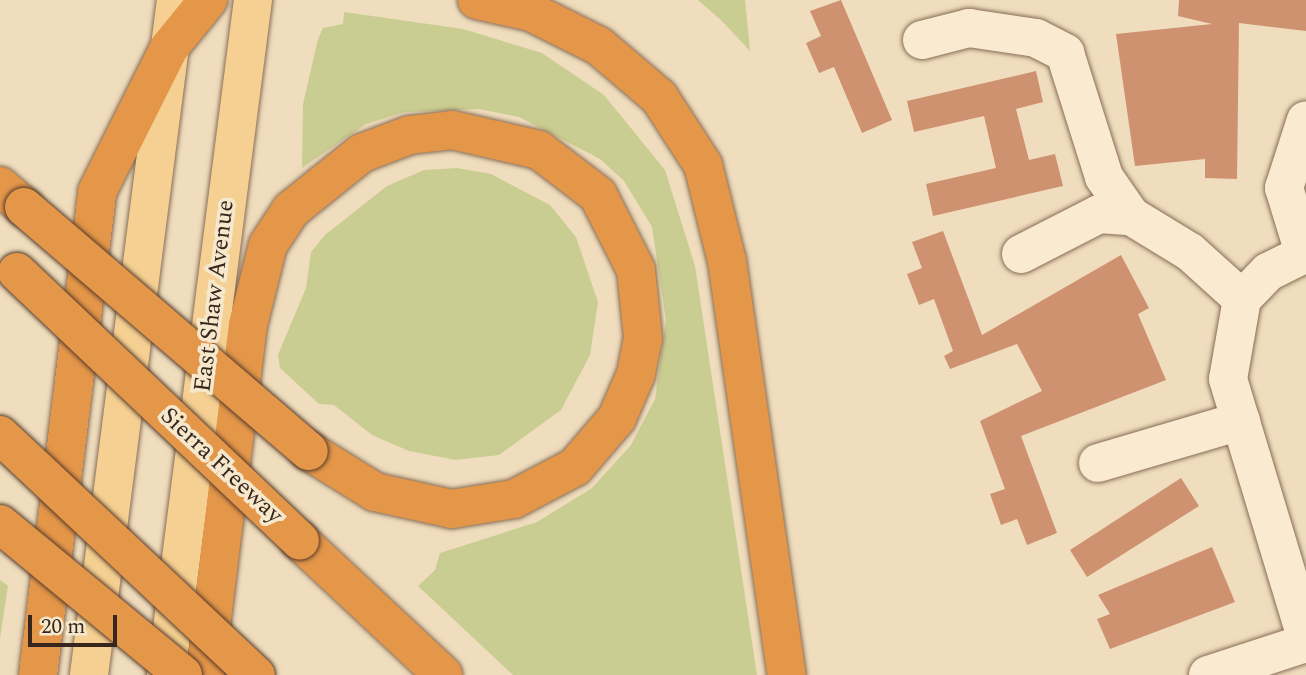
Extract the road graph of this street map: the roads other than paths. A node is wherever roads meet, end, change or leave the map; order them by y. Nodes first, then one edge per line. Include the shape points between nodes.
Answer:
1 (176, 0) edge
2 (208, 0) edge
3 (253, 0) edge
4 (477, 0) edge
5 (922, 40) dead end
6 (169, 48) junction
7 (1306, 120) edge
8 (12, 197) edge
9 (1131, 216) junction
10 (1305, 253) edge
11 (1021, 254) dead end
12 (8, 264) edge
13 (1242, 299) junction
14 (1241, 421) junction
15 (0, 435) edge
16 (1098, 463) dead end
17 (0, 524) edge
18 (1306, 636) edge
19 (1306, 643) edge
20 (38, 675) edge
21 (89, 675) edge
22 (166, 675) edge
23 (183, 675) edge
24 (205, 675) edge
25 (256, 675) edge
26 (443, 675) edge
27 (788, 675) edge
28 (1208, 675) edge

1 - 6 main road
2 - 6 highway
3 - 22 main road, East Shaw Avenue
4 - 27 highway via 531,12 599,46 659,97 703,165 727,261
5 - 9 street via 969,28 1036,38 1065,53 1104,177
6 - 20 highway via 97,192
6 - 21 main road
7 - 10 street via 1284,188
8 - 24 highway, bridge via 309,451 375,492 452,509 513,499 582,460 628,396 643,338 636,270 598,195 540,150 452,130 410,135 362,153 290,210 268,245 248,325
9 - 11 street via 1099,214
9 - 13 street via 1190,252
10 - 13 street via 1268,272
12 - 26 highway, Sierra Freeway, bridge
13 - 14 street via 1228,379
14 - 16 street
14 - 18 street
15 - 25 highway, bridge
17 - 23 highway, bridge
19 - 28 street

